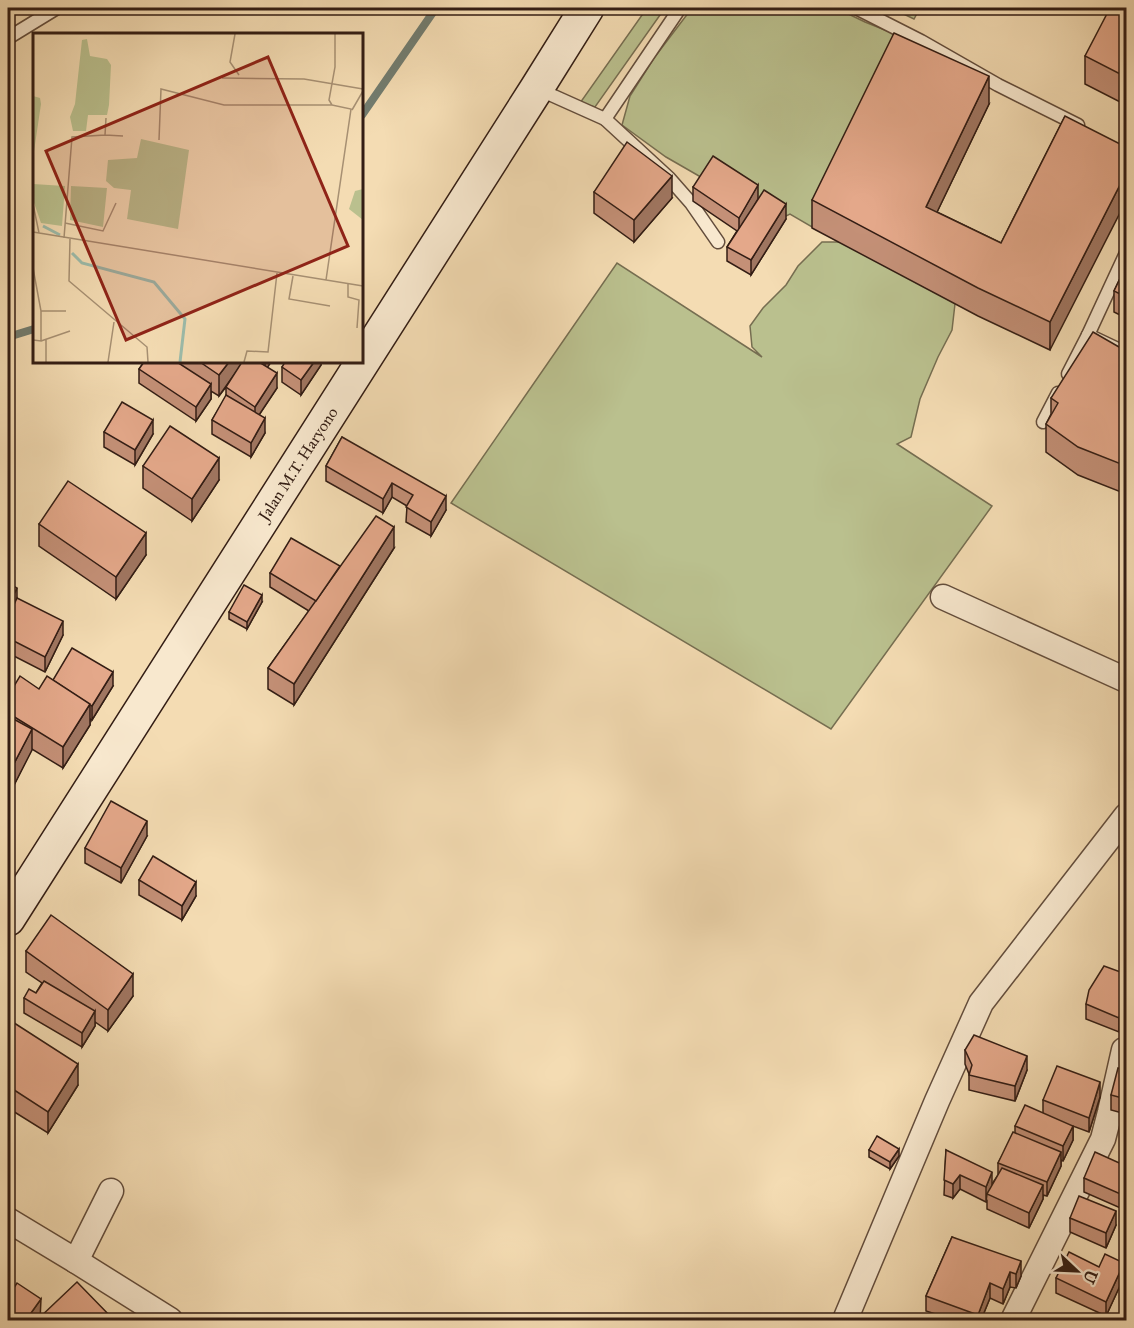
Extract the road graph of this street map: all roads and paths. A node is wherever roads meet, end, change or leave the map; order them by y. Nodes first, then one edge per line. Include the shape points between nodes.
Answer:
1 (57, 8) edge
2 (587, 8) edge
3 (680, 8) edge
4 (856, 8) edge
5 (8, 38) edge
6 (550, 93) junction
7 (605, 119) junction
8 (1084, 128) edge
9 (718, 242) dead end
10 (1126, 253) edge
11 (1088, 335) junction
12 (1126, 352) edge
13 (1043, 422) dead end
14 (943, 597) dead end
15 (1126, 680) edge
16 (1126, 816) edge
17 (10, 909) edge
18 (1124, 1050) dead end
19 (1126, 1130) edge
20 (1102, 1140) junction
21 (111, 1191) dead end
22 (8, 1220) edge
23 (76, 1261) junction
24 (170, 1320) edge
25 (845, 1320) edge
26 (1013, 1320) edge

1 - 5 lane
2 - 6 main road, Jalan M.T. Haryono
3 - 7 lane
4 - 8 lane
6 - 7 lane
6 - 17 main road, Jalan M.T. Haryono
7 - 9 lane via 669,178
10 - 11 lane
11 - 12 lane
11 - 13 lane
14 - 15 street
16 - 25 street via 981,1003
18 - 20 street
19 - 20 street
20 - 26 street
21 - 23 street
22 - 23 street
23 - 24 street

